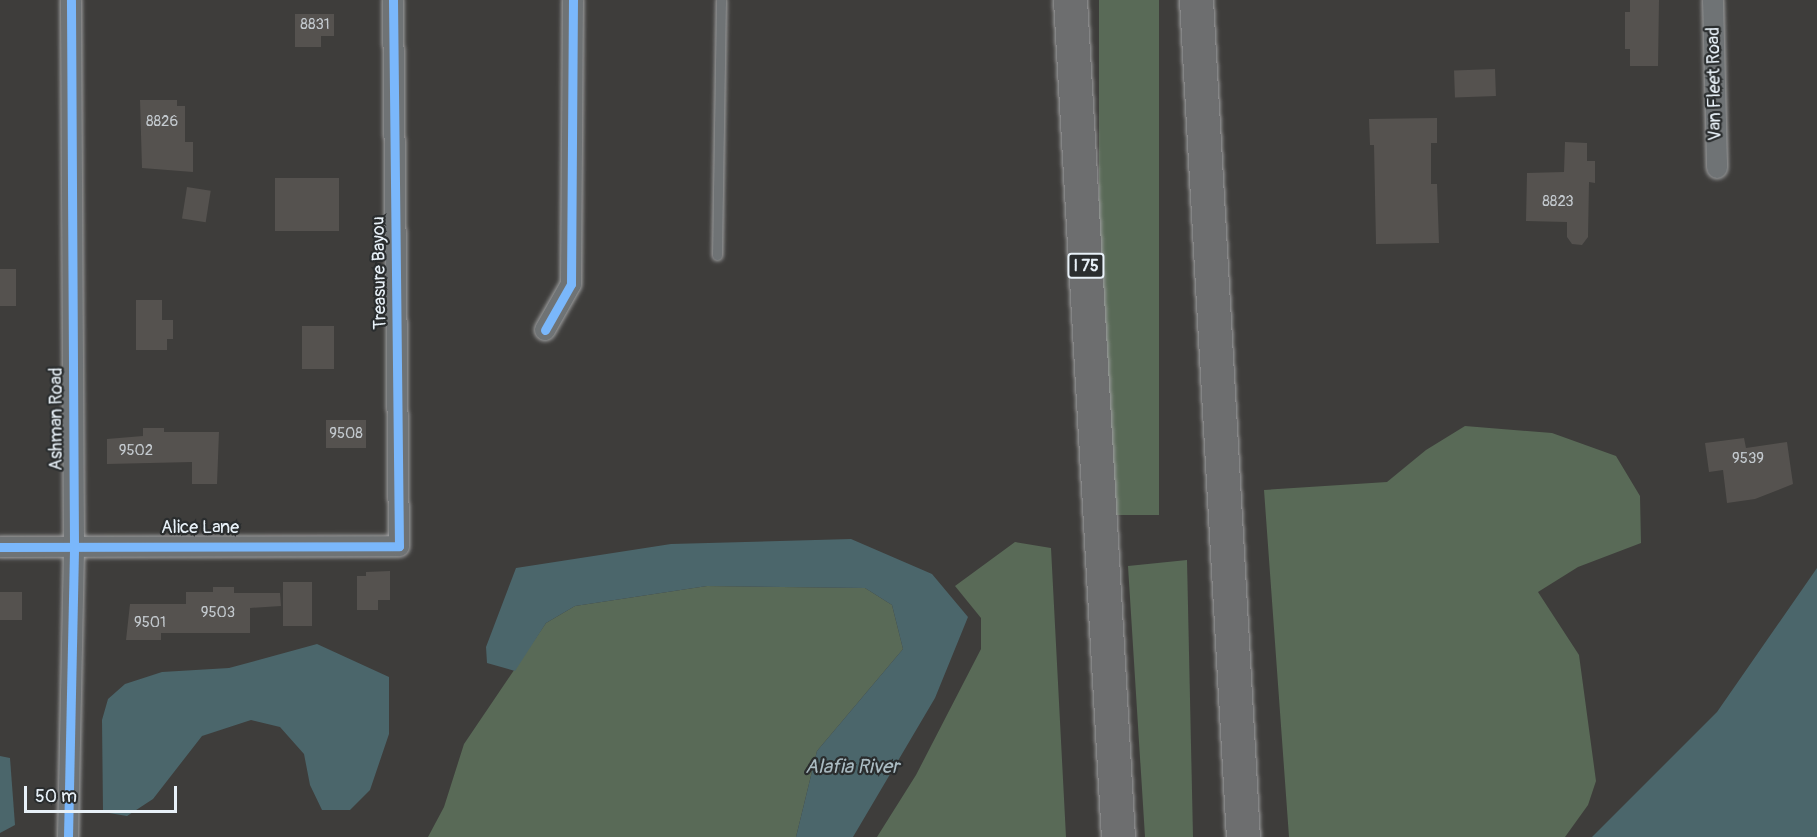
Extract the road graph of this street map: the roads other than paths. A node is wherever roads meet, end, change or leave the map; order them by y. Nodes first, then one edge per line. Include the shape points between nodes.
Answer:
1 (70, 0) edge
2 (393, 0) edge
3 (573, 0) edge
4 (721, 0) edge
5 (1070, 0) edge
6 (1196, 0) edge
7 (1713, 0) edge
8 (1717, 168) dead end
9 (717, 255) dead end
10 (545, 330) dead end
11 (74, 544) junction
12 (399, 546) joint
13 (0, 547) edge
14 (68, 837) edge
15 (1118, 837) edge
16 (1243, 837) edge

1 - 11 street, Ashman Road
2 - 12 street, Treasure Bayou
3 - 10 street via 571,284
4 - 9 lane
5 - 15 highway, I 75
6 - 16 highway
7 - 8 street, Van Fleet Road
11 - 12 street, Alice Lane
11 - 13 street, Alice Lane
11 - 14 street, Ashman Road

